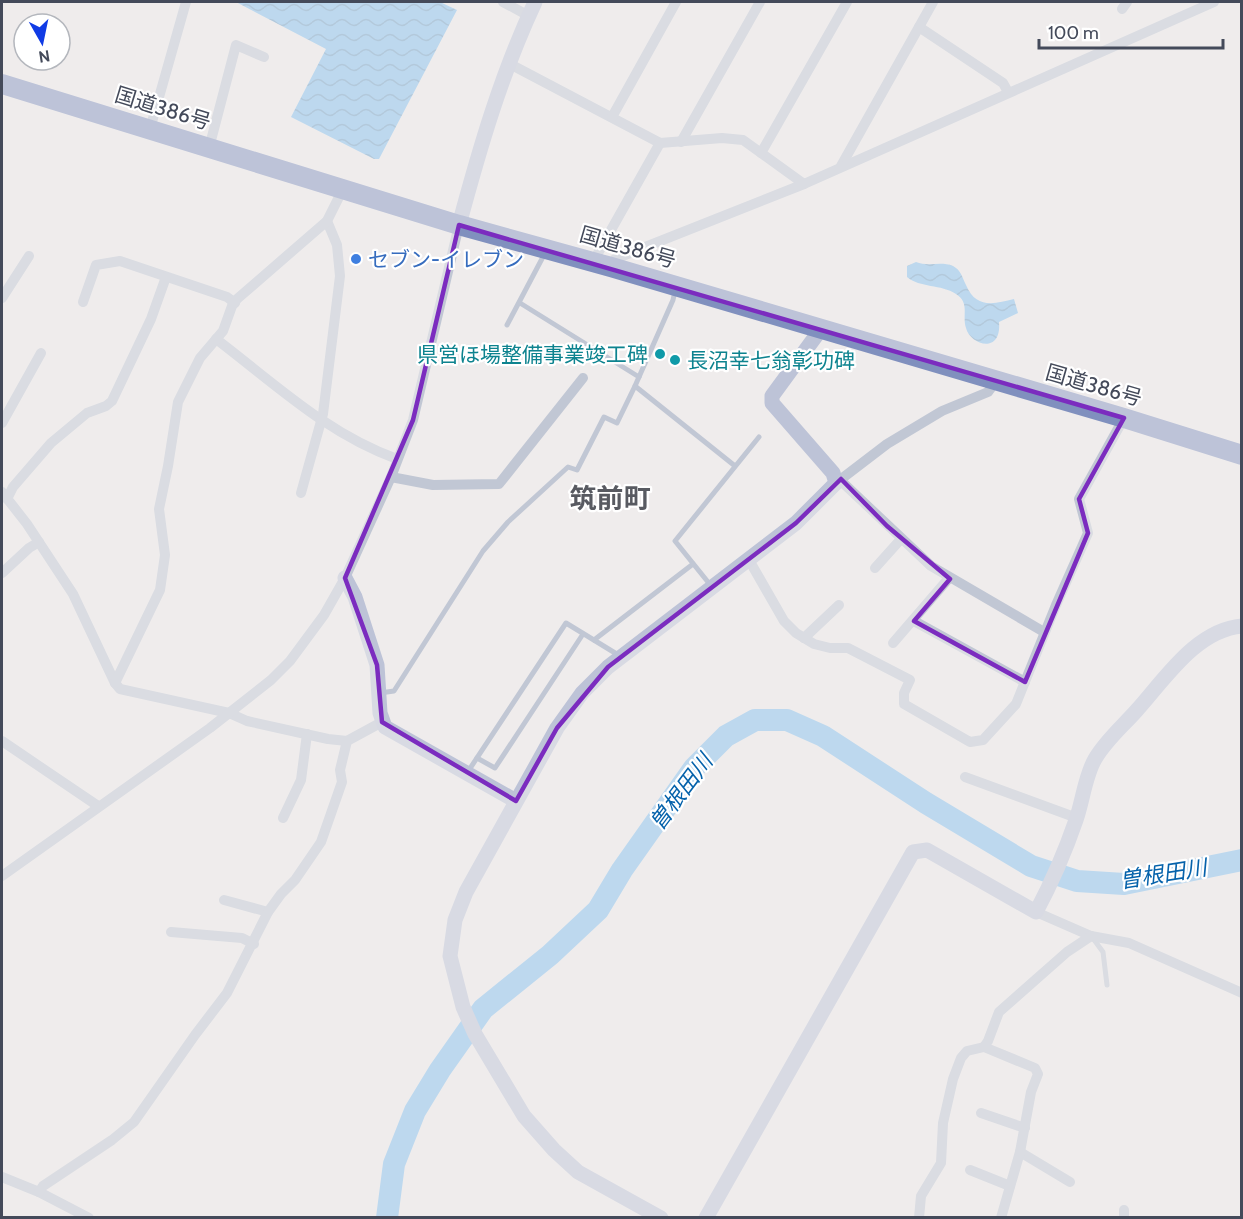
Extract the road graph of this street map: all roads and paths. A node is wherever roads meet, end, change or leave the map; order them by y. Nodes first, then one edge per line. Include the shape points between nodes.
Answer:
1 (186, 2) edge
2 (503, 2) edge
3 (676, 2) edge
4 (760, 2) edge
5 (847, 2) edge
6 (933, 2) edge
7 (1214, 2) edge
8 (532, 8) edge
9 (919, 27) junction
10 (264, 57) dead end
11 (508, 63) junction
12 (2, 84) edge
13 (1008, 92) junction
14 (612, 117) junction
15 (150, 129) junction
16 (681, 142) junction
17 (660, 143) junction
18 (209, 148) junction
19 (761, 153) junction
20 (841, 166) junction
21 (804, 184) junction
22 (343, 189) junction
23 (327, 221) junction
24 (459, 225) junction
25 (547, 249) junction
26 (29, 256) dead end
27 (602, 265) junction
28 (166, 277) junction
29 (676, 286) junction
30 (2, 298) edge
31 (83, 302) dead end
32 (235, 303) junction
33 (520, 303) junction
34 (507, 325) dead end
35 (821, 329) junction
36 (216, 339) junction
37 (41, 354) dead end
38 (639, 377) junction
39 (583, 378) dead end
40 (996, 381) junction
41 (635, 386) junction
42 (1124, 418) junction
43 (321, 420) junction
44 (2, 423) edge
45 (759, 437) dead end
46 (1242, 455) edge
47 (397, 459) junction
48 (735, 466) junction
49 (391, 477) junction
50 (838, 482) junction
51 (301, 494) dead end
52 (5, 500) edge
53 (901, 539) junction
54 (39, 542) junction
55 (749, 560) junction
56 (693, 564) junction
57 (875, 568) dead end
58 (2, 573) edge
59 (345, 578) junction
60 (950, 578) junction
61 (713, 588) junction
62 (839, 605) dead end
63 (914, 621) junction
64 (1242, 626) edge
65 (1044, 632) junction
66 (584, 634) junction
67 (804, 638) junction
68 (594, 640) junction
69 (893, 643) dead end
70 (622, 657) junction
71 (1025, 682) junction
72 (115, 683) junction
73 (379, 693) junction
74 (229, 713) junction
75 (382, 722) junction
76 (307, 734) junction
77 (2, 741) edge
78 (347, 741) junction
79 (477, 758) junction
80 (467, 773) junction
81 (965, 777) dead end
82 (516, 801) junction
83 (98, 806) junction
84 (283, 818) dead end
85 (1077, 818) junction
86 (2, 876) edge
87 (224, 900) dead end
88 (1039, 905) junction
89 (268, 912) junction
90 (171, 932) dead end
91 (1091, 936) junction
92 (254, 944) junction
93 (1107, 985) dead end
94 (1242, 993) edge
95 (984, 1047) junction
96 (981, 1113) dead end
97 (1025, 1128) junction
98 (1020, 1152) junction
99 (970, 1170) dead end
100 (2, 1177) edge
101 (1070, 1182) dead end
102 (1010, 1186) junction
103 (39, 1192) junction
104 (89, 1218) edge
105 (661, 1218) edge
106 (706, 1218) edge
107 (919, 1218) edge
108 (1001, 1218) edge

1 - 15 street
2 - 8 street
3 - 14 street
4 - 16 street
5 - 19 street
6 - 9 street
7 - 13 street
8 - 11 street
9 - 13 street via 1003,83
9 - 20 street
10 - 18 street via 236,45
11 - 14 street
11 - 24 street via 483,133
12 - 15 highway, 国道386号
13 - 20 street
14 - 17 street
15 - 18 highway, 国道386号
16 - 17 street
16 - 19 street via 743,140
17 - 27 street
18 - 22 highway, 国道386号
19 - 21 street
20 - 21 street
21 - 27 street
22 - 23 street
22 - 24 highway, 国道386号
23 - 32 street
23 - 43 street via 337,245 340,276
24 - 25 highway, 国道386号
24 - 47 street via 413,420
25 - 27 highway, 国道386号
25 - 33 lane
26 - 30 street
27 - 29 highway, 国道386号
28 - 31 street via 120,261 96,265
28 - 32 street
28 - 52 street via 151,319 112,401 87,413 51,443
29 - 35 highway, 国道386号
29 - 38 lane
32 - 36 street via 224,331
33 - 34 lane
33 - 38 lane
35 - 40 highway, 国道386号
35 - 50 street via 772,396 772,403
36 - 43 street
36 - 72 street via 200,358 178,402 159,509 165,555 160,590
37 - 44 street
38 - 41 lane
39 - 49 street via 499,484 433,485
40 - 42 highway, 国道386号
40 - 50 street via 988,392 942,411 887,444
41 - 48 lane
41 - 73 lane via 618,423 604,417 577,470 568,467 508,522 483,551 394,691
42 - 46 highway, 国道386号
42 - 65 street via 1079,499 1088,533
43 - 47 street via 360,444
43 - 51 street
45 - 48 lane
47 - 49 street
48 - 56 lane via 675,541
49 - 59 street
50 - 53 street
50 - 55 street via 796,523
52 - 54 street
53 - 57 street
53 - 60 street
54 - 58 street
54 - 72 street via 73,594
55 - 61 street
55 - 67 street via 784,621
56 - 61 lane
56 - 68 lane
59 - 73 street via 356,597 377,665
59 - 74 street via 290,661
60 - 63 street
60 - 65 street
61 - 70 street
62 - 67 street
63 - 69 street
63 - 71 street
64 - 85 street via 1206,639 1186,655 1108,741 1094,760
65 - 71 street
66 - 68 lane
66 - 79 lane via 495,768
66 - 79 lane via 566,623
67 - 71 street via 830,648 848,648 910,680 904,704 970,742 983,740 1016,704
68 - 70 lane
70 - 82 street via 582,693 557,728
72 - 74 street via 120,689
73 - 75 street
74 - 76 street via 247,721
74 - 83 street
75 - 78 street
75 - 80 street
76 - 78 street
76 - 84 street via 301,780
77 - 83 street
78 - 89 street via 340,770 342,782 321,842
79 - 80 lane
80 - 82 street
81 - 85 street
82 - 105 street via 454,920 450,956 463,1007 483,1050 524,1116 554,1150 578,1172
83 - 86 street
85 - 88 street via 1059,867
87 - 89 street
88 - 91 street
88 - 106 street via 927,850 913,852
89 - 92 street
90 - 92 street via 242,938
91 - 93 lane via 1103,952
91 - 94 street via 1129,943
91 - 95 street via 999,1012
92 - 103 street via 227,993 134,1122
95 - 97 street via 1035,1068 1038,1074
95 - 107 street via 967,1051 953,1079 943,1123 941,1163 921,1196
96 - 97 street
97 - 98 street
98 - 101 street
98 - 102 street
99 - 102 street
100 - 103 street
102 - 108 street
103 - 104 street

